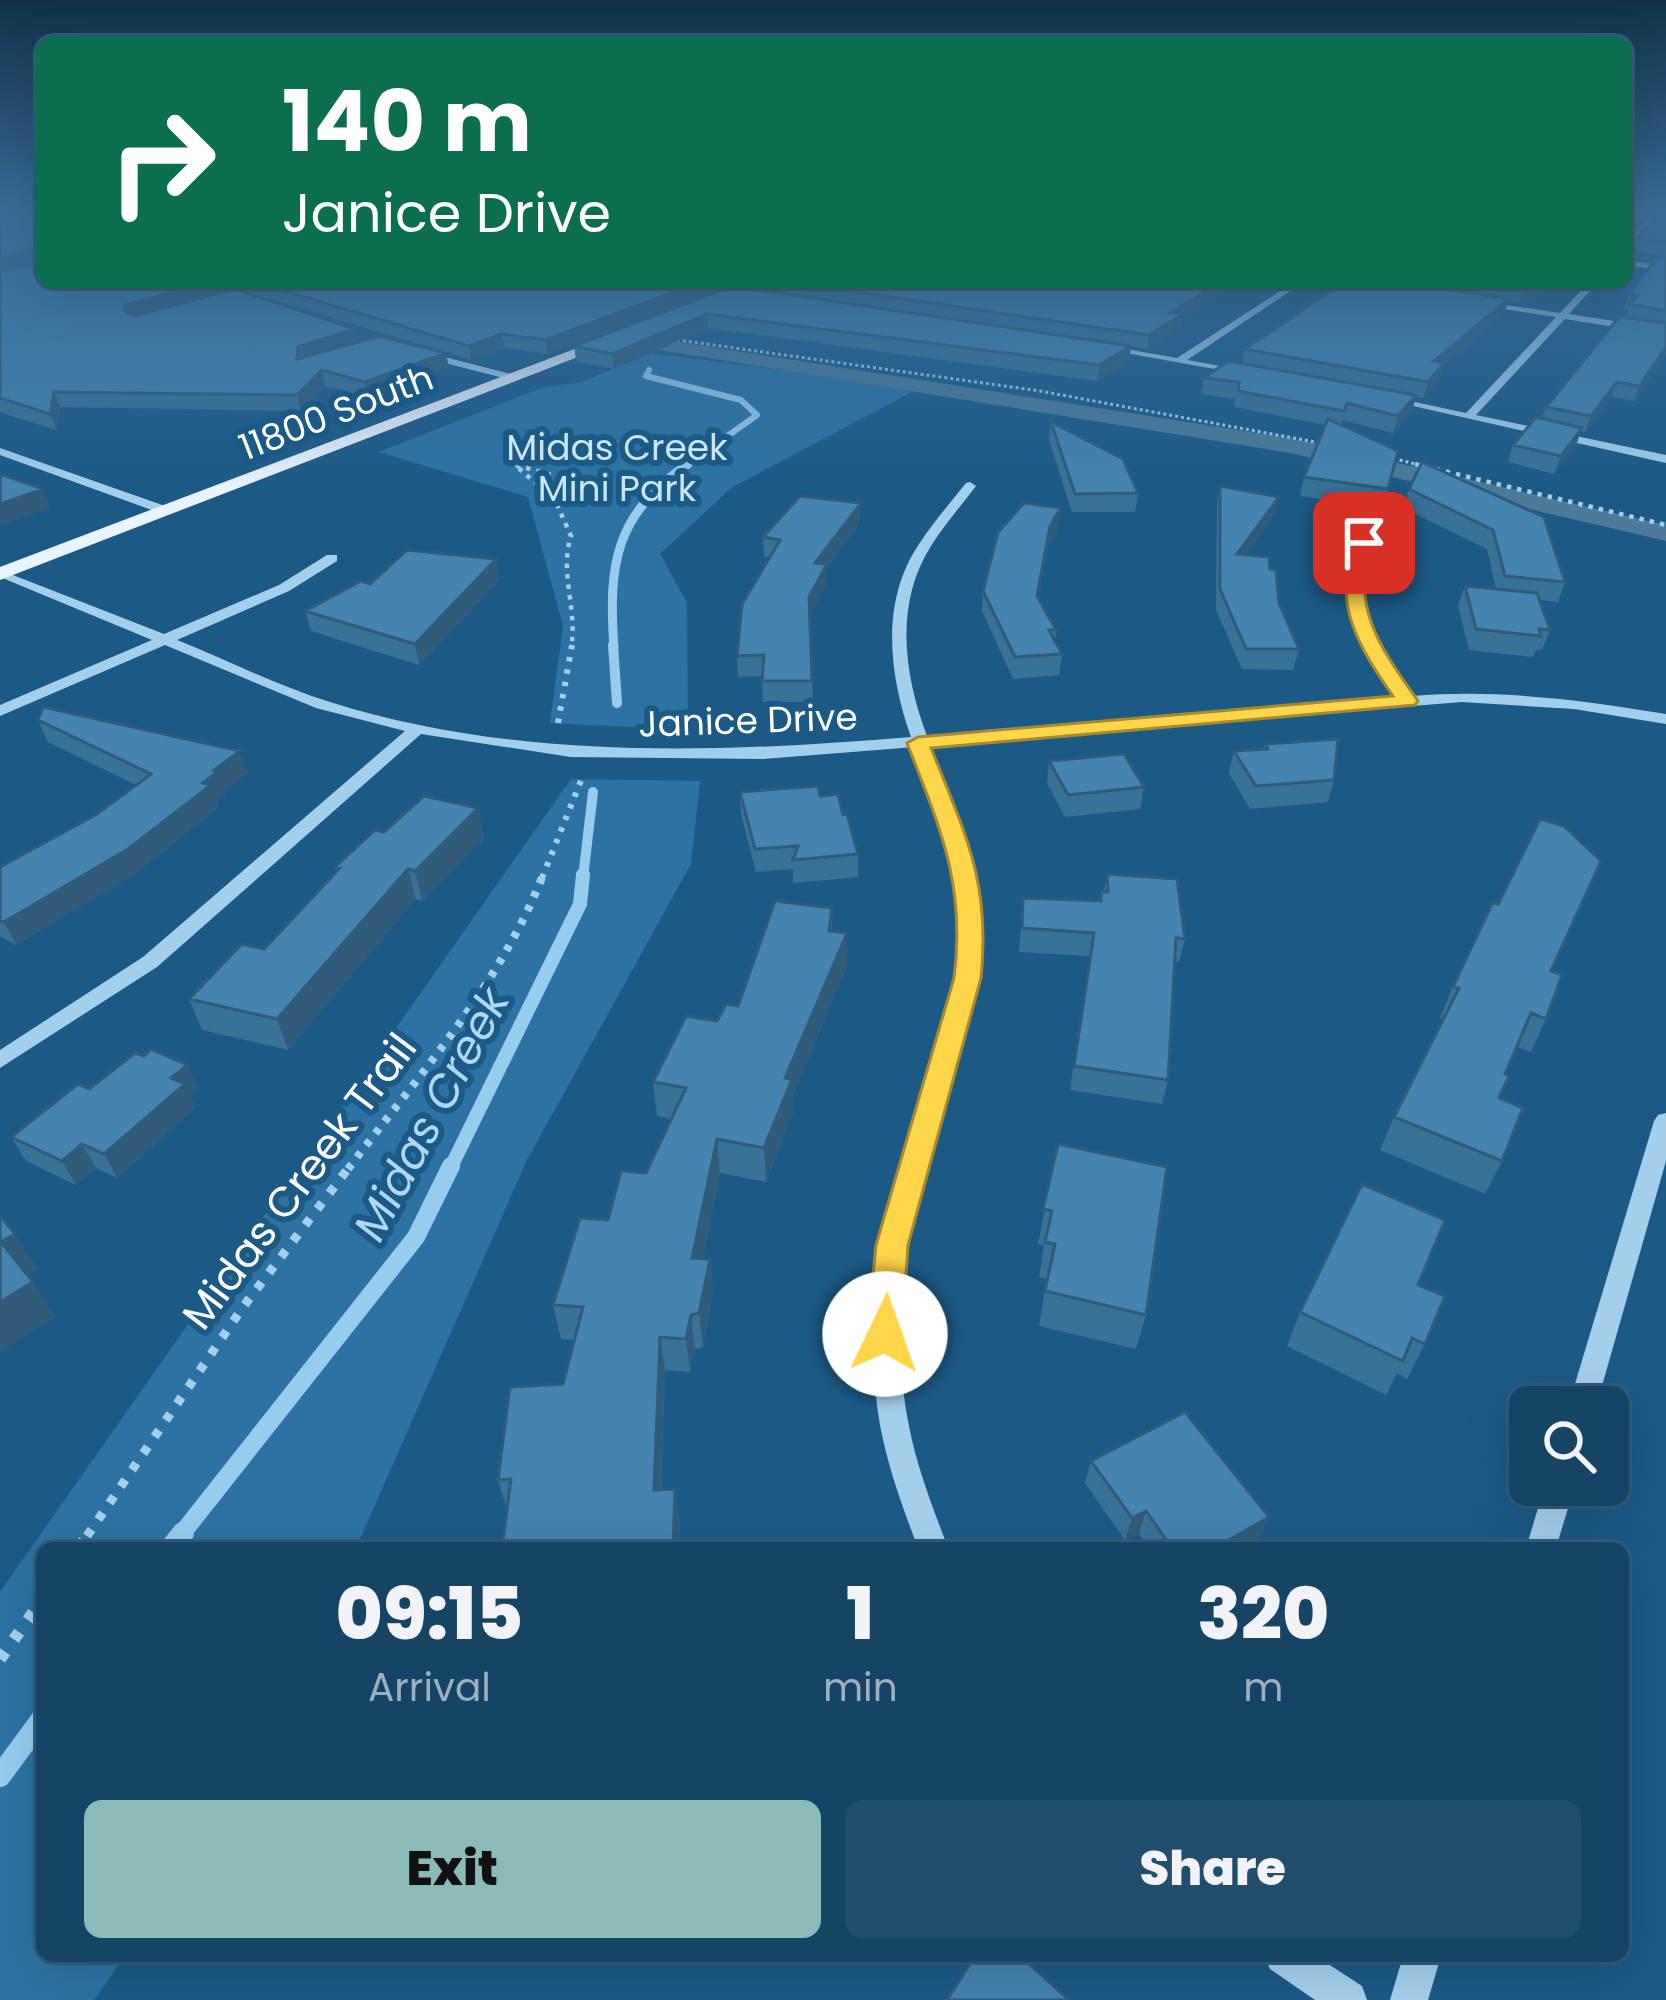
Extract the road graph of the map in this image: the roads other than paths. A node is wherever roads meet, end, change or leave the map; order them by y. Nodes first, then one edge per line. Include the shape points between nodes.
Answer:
1 (710, 301) edge
2 (1270, 301) edge
3 (1576, 301) edge
4 (1474, 302) edge
5 (688, 310) edge
6 (1562, 316) junction
7 (1666, 332) edge
8 (628, 333) edge
9 (1082, 345) edge
10 (401, 349) edge
11 (1179, 361) junction
12 (511, 377) junction
13 (1269, 377) edge
14 (1381, 398) edge
15 (1471, 414) junction
16 (0, 451) edge
17 (1666, 459) edge
18 (970, 486) dead end
19 (164, 510) junction
20 (1364, 543) dead end
21 (332, 558) dead end
22 (2, 573) edge
23 (161, 639) junction
24 (1407, 701) junction
25 (0, 711) edge
26 (1666, 719) edge
27 (417, 729) junction
28 (918, 743) junction
29 (0, 1060) edge
30 (1666, 1121) edge
31 (1588, 1386) edge
32 (1554, 1506) edge
33 (931, 1542) edge
34 (1543, 1542) edge
35 (1292, 1962) edge
36 (1420, 1962) edge
37 (1348, 2000) edge
38 (1409, 2000) edge

1 - 5 main road
2 - 11 street
3 - 6 street
4 - 6 street
6 - 7 street
6 - 15 street
8 - 12 main road, 11800 South
9 - 11 street
10 - 12 street
11 - 13 street
12 - 19 main road, 11800 South
14 - 15 street
15 - 17 street
16 - 19 street
18 - 28 street via 920,548 897,623 897,668
19 - 22 main road, 11800 South
20 - 24 street via 1354,568 1354,607 1371,651
21 - 23 street via 284,588
22 - 23 street, Janice Drive
23 - 25 street
23 - 27 street, Janice Drive via 322,705
24 - 26 street, Janice Drive via 1538,700
24 - 28 street, Janice Drive
27 - 28 street, Janice Drive via 636,756
27 - 29 street via 150,962
28 - 33 street via 966,864 971,918 968,978 892,1245 884,1304 896,1435
30 - 31 street
32 - 34 street
35 - 37 street
36 - 38 street

